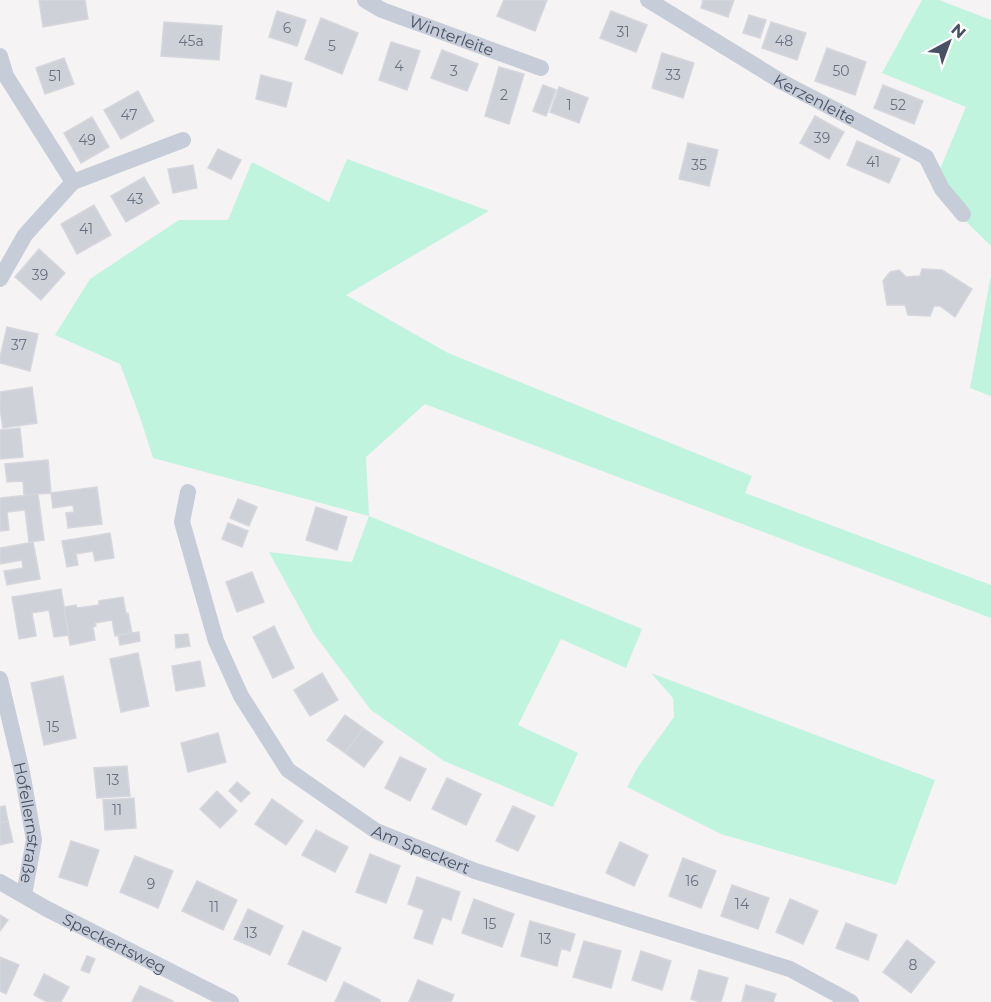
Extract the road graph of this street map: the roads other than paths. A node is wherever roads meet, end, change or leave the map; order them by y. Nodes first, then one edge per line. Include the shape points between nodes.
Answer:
1 (365, 0) edge
2 (648, 0) edge
3 (0, 56) edge
4 (541, 68) dead end
5 (183, 140) dead end
6 (74, 182) junction
7 (963, 214) dead end
8 (0, 279) edge
9 (188, 492) dead end
10 (0, 679) edge
11 (0, 882) edge
12 (24, 896) junction
13 (231, 1002) edge
14 (851, 1002) edge

1 - 4 street, Winterleite via 382,10
2 - 7 street, Kerzenleite via 782,82 926,157 942,189
3 - 6 street via 6,76
5 - 6 street
6 - 8 street via 25,235
9 - 14 street, Am Speckert via 182,522 216,640 241,696 288,770 376,831 475,871 790,969
10 - 12 street, Hofellernstraße via 34,840
11 - 12 street, Speckertsweg
12 - 13 street, Speckertsweg

